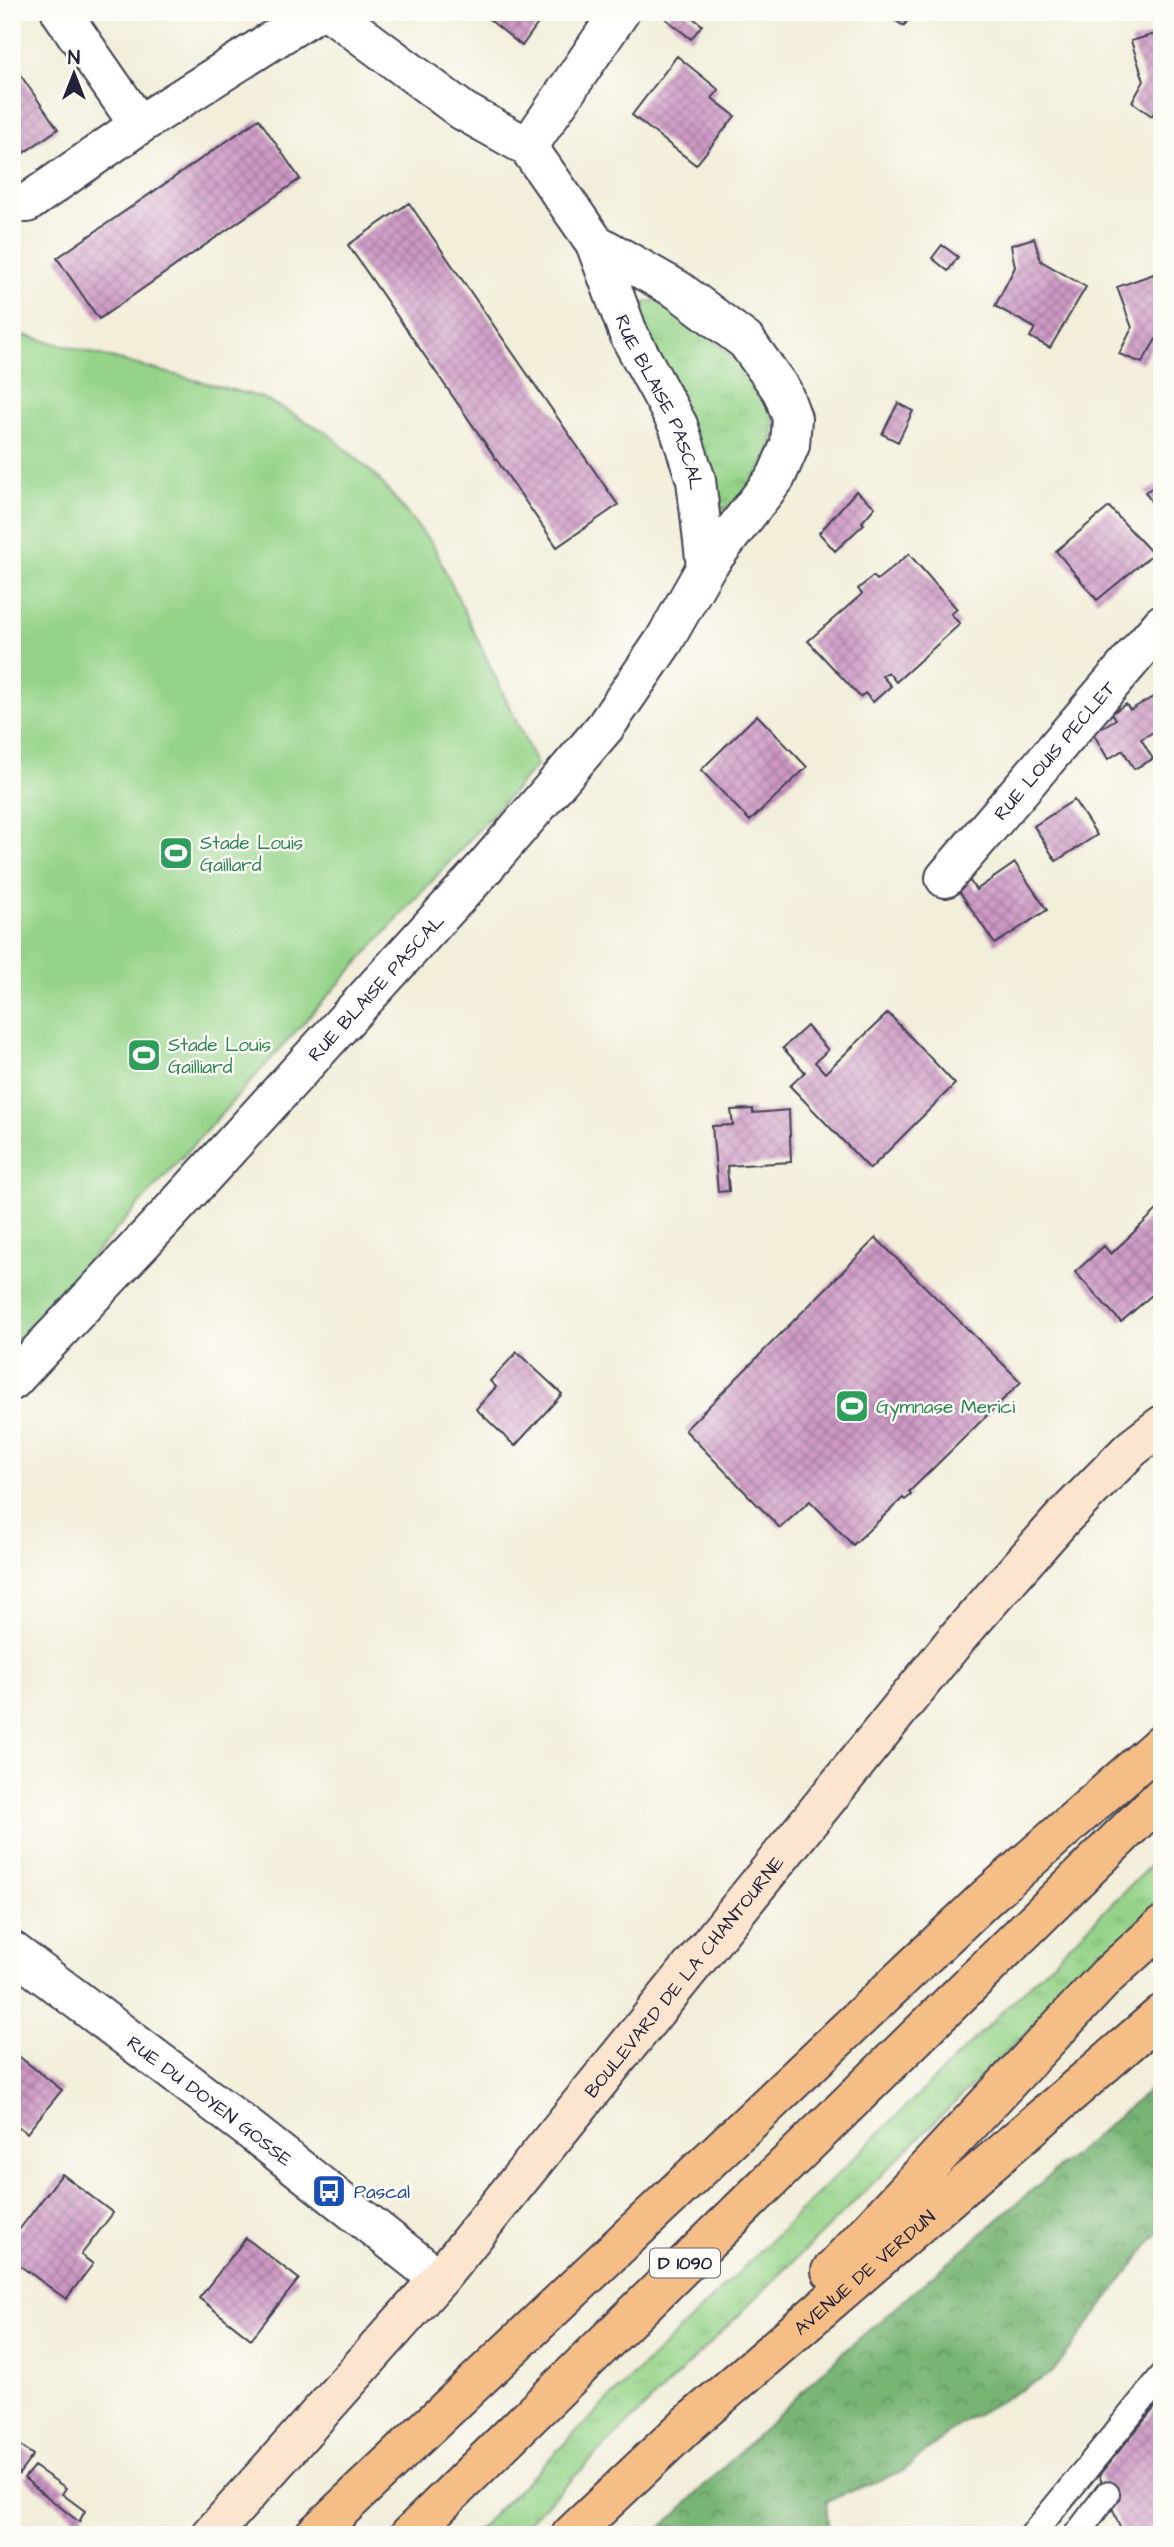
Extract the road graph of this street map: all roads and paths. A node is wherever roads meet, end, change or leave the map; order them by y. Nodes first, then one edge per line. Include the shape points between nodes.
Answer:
1 (61, 12) edge
2 (317, 12) edge
3 (330, 12) edge
4 (620, 12) edge
5 (138, 125) junction
6 (528, 147) junction
7 (27, 203) dead end
8 (595, 243) junction
9 (706, 567) junction
10 (1162, 624) edge
11 (945, 878) dead end
12 (12, 1381) edge
13 (1162, 1425) edge
14 (1162, 1743) edge
15 (1162, 1772) edge
16 (1162, 1796) edge
17 (1162, 1926) edge
18 (12, 1951) edge
19 (961, 1992) junction
20 (1162, 2014) edge
21 (439, 2279) junction
22 (1162, 2376) edge
23 (686, 2426) junction
24 (1107, 2494) dead end
25 (211, 2535) edge
26 (314, 2535) edge
27 (409, 2535) edge
28 (571, 2535) edge
29 (1032, 2535) edge
30 (1076, 2535) edge

1 - 5 street
2 - 5 street
3 - 6 street via 463,111
4 - 6 street
5 - 7 street
6 - 8 street, RUE BLAISE PASCAL
8 - 9 street, RUE BLAISE PASCAL via 629,335 678,425 696,480
8 - 9 street, RUE BLAISE PASCAL via 678,290 746,341 782,391 792,418 790,445 776,477
9 - 12 street, RUE BLAISE PASCAL via 664,641 605,727 485,867
10 - 11 street, RUE LOUIS PECLET
13 - 21 street, BOULEVARD DE LA CHANTOURNE via 1131,1449 1061,1520 958,1637
14 - 26 main road via 986,1898
15 - 19 lane
16 - 19 main road, D 1090
17 - 23 main road via 1107,1976
18 - 21 street, RUE DU DOYEN GOSSE
19 - 27 main road, D 1090
20 - 23 main road, AVENUE DE VERDUN
21 - 25 street, BOULEVARD DE LA CHANTOURNE
22 - 29 lane
23 - 28 main road, AVENUE DE VERDUN
24 - 30 lane

